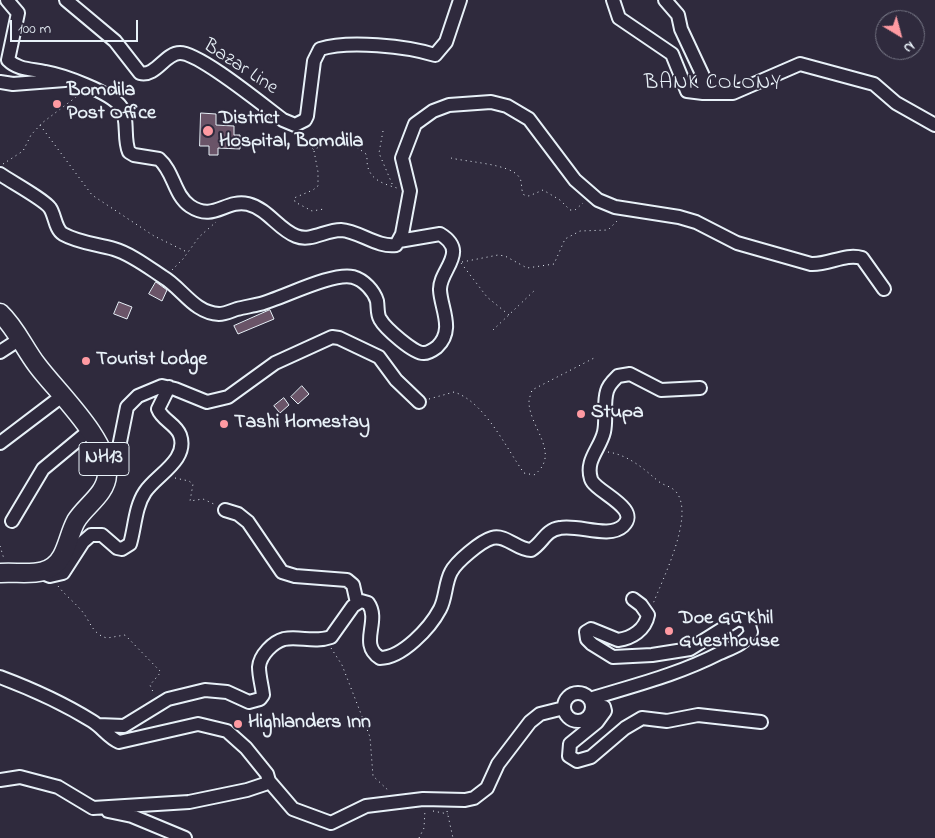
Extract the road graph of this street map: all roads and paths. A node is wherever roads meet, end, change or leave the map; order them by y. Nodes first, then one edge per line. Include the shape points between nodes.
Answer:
1 (7, 0) edge
2 (66, 0) edge
3 (460, 0) edge
4 (614, 0) edge
5 (665, 0) edge
6 (67, 80) junction
7 (0, 82) edge
8 (91, 87) junction
9 (703, 93) junction
10 (305, 120) junction
11 (40, 125) junction
12 (935, 125) edge
13 (383, 131) dead end
14 (314, 150) junction
15 (451, 158) dead end
16 (0, 165) edge
17 (0, 174) edge
18 (393, 186) junction
19 (410, 191) junction
20 (590, 195) junction
21 (225, 207) junction
22 (324, 209) dead end
23 (623, 209) junction
24 (399, 241) junction
25 (188, 252) junction
26 (164, 277) junction
27 (884, 289) dead end
28 (536, 290) dead end
29 (0, 313) edge
30 (509, 315) junction
31 (493, 330) dead end
32 (20, 339) junction
33 (0, 352) edge
34 (596, 357) dead end
35 (169, 387) junction
36 (700, 388) dead end
37 (62, 396) junction
38 (419, 402) joint
39 (90, 430) junction
40 (0, 443) edge
41 (595, 449) junction
42 (168, 470) junction
43 (106, 484) junction
44 (225, 510) joint
45 (12, 521) dead end
46 (0, 546) edge
47 (3, 573) edge
48 (45, 574) junction
49 (633, 599) dead end
50 (357, 603) junction
51 (648, 615) junction
52 (324, 639) junction
53 (0, 677) edge
54 (591, 703) junction
55 (158, 704) junction
56 (564, 708) junction
57 (761, 722) dead end
58 (98, 725) junction
59 (0, 780) edge
60 (269, 781) junction
61 (440, 799) junction
62 (416, 803) junction
63 (93, 808) junction
64 (448, 814) junction
65 (185, 838) edge
66 (419, 838) edge
67 (454, 838) edge

1 - 6 street via 18,13 8,60 26,69 47,72
2 - 10 street, Bazar Line via 108,34 140,73 148,73 181,53 213,69 290,124 300,124
3 - 10 street via 446,42 435,55 414,48 333,44 320,49 314,61 310,110
4 - 9 street via 619,18 672,54 687,91
5 - 9 street via 678,15 702,76
6 - 7 street
6 - 8 street
8 - 11 path
8 - 21 street via 110,97 122,109 129,152 159,159 166,165 181,198 189,206 207,212 217,212
9 - 12 street via 733,93 800,64 874,84 896,103
10 - 14 path via 298,135
11 - 16 path via 23,151
11 - 25 path via 92,195 154,236
13 - 18 path via 379,153
14 - 18 path via 330,139 344,139 366,154 372,176
14 - 22 path via 318,186 294,198 295,202 312,211
15 - 20 path via 491,163 515,172 521,180 524,195 543,190 570,210 579,208
17 - 26 street via 48,204 63,234 123,252
18 - 19 path
19 - 20 street via 402,158 415,124 433,111 449,106 491,102 507,106 529,119 560,162
19 - 24 street
20 - 23 street
21 - 24 street via 238,203 257,207 290,233 303,238 341,230 391,246
21 - 25 path via 219,220 198,237
23 - 27 street via 679,217 737,242 811,264 848,257 862,258
23 - 30 path via 614,226 608,230 580,231 565,239 554,264 527,268 498,255 461,262 487,297
24 - 26 street via 440,234 445,237 453,254 452,264 440,280 447,323 445,336 440,344 422,354 384,323 378,314 373,292 354,277 333,278 260,304 220,314 194,304
25 - 26 path
28 - 30 path
29 - 32 highway, NH13
30 - 31 path
32 - 33 street
32 - 37 highway, NH13 via 36,365
34 - 38 path via 532,390 529,401 546,446 543,465 534,476 524,473 481,410 460,394 445,394
35 - 38 street via 207,402 228,397 275,363 332,337 379,357 396,380
35 - 42 street via 158,409 180,434 181,442 176,459
35 - 43 street via 145,392 127,407 119,446
36 - 41 street via 661,390 630,374 618,376 607,389 604,430
37 - 39 highway, NH13
37 - 40 street
39 - 43 highway, NH13 via 106,464
39 - 45 street via 43,469
41 - 50 street via 590,477 595,486 617,501 626,512 622,527 610,532 575,526 558,528 545,534 531,550 500,538 489,539 456,565 440,608 416,639 390,657 380,658 372,651 369,640 373,613 365,601
41 - 51 path via 616,453 642,467 671,487 680,498 681,526
42 - 44 path via 179,480 193,484 190,501 207,500
42 - 48 street via 145,492 127,547 117,548 102,535 91,535 82,542 63,573
43 - 48 highway, NH13 via 78,518 56,565
44 - 50 street via 248,522 282,572 348,580 353,585
46 - 47 path via 4,555
47 - 48 highway
48 - 55 path via 83,612 95,632 107,638 125,635 161,672 150,685
49 - 51 street
50 - 52 street via 338,629
51 - 54 street via 644,626 624,639 618,640 591,629 586,632 587,639 606,654 621,658 690,649 738,619 748,622 751,632 744,641 690,668
52 - 55 street via 285,639 271,647 259,665 262,695 254,702 228,692 206,690
52 - 62 path via 342,665 370,737 373,776 395,796
53 - 58 street via 30,688
54 - 56 street via 583,694 574,694 567,699
54 - 56 street via 585,719 576,720 568,716
54 - 57 street via 604,707 605,711 597,722 570,744 568,756 577,761 591,757 642,718 667,721 698,715
55 - 58 street via 124,726
56 - 61 street via 540,714 530,722 498,764 481,794 465,800
58 - 60 street via 110,738 119,742 198,724 227,730 260,764
59 - 63 street via 20,777 58,787
60 - 62 street via 293,809 331,823 366,806
60 - 63 street via 247,790 188,802
61 - 62 street
61 - 64 path
62 - 64 path
62 - 66 path via 424,828
63 - 65 street via 132,816
64 - 67 path

